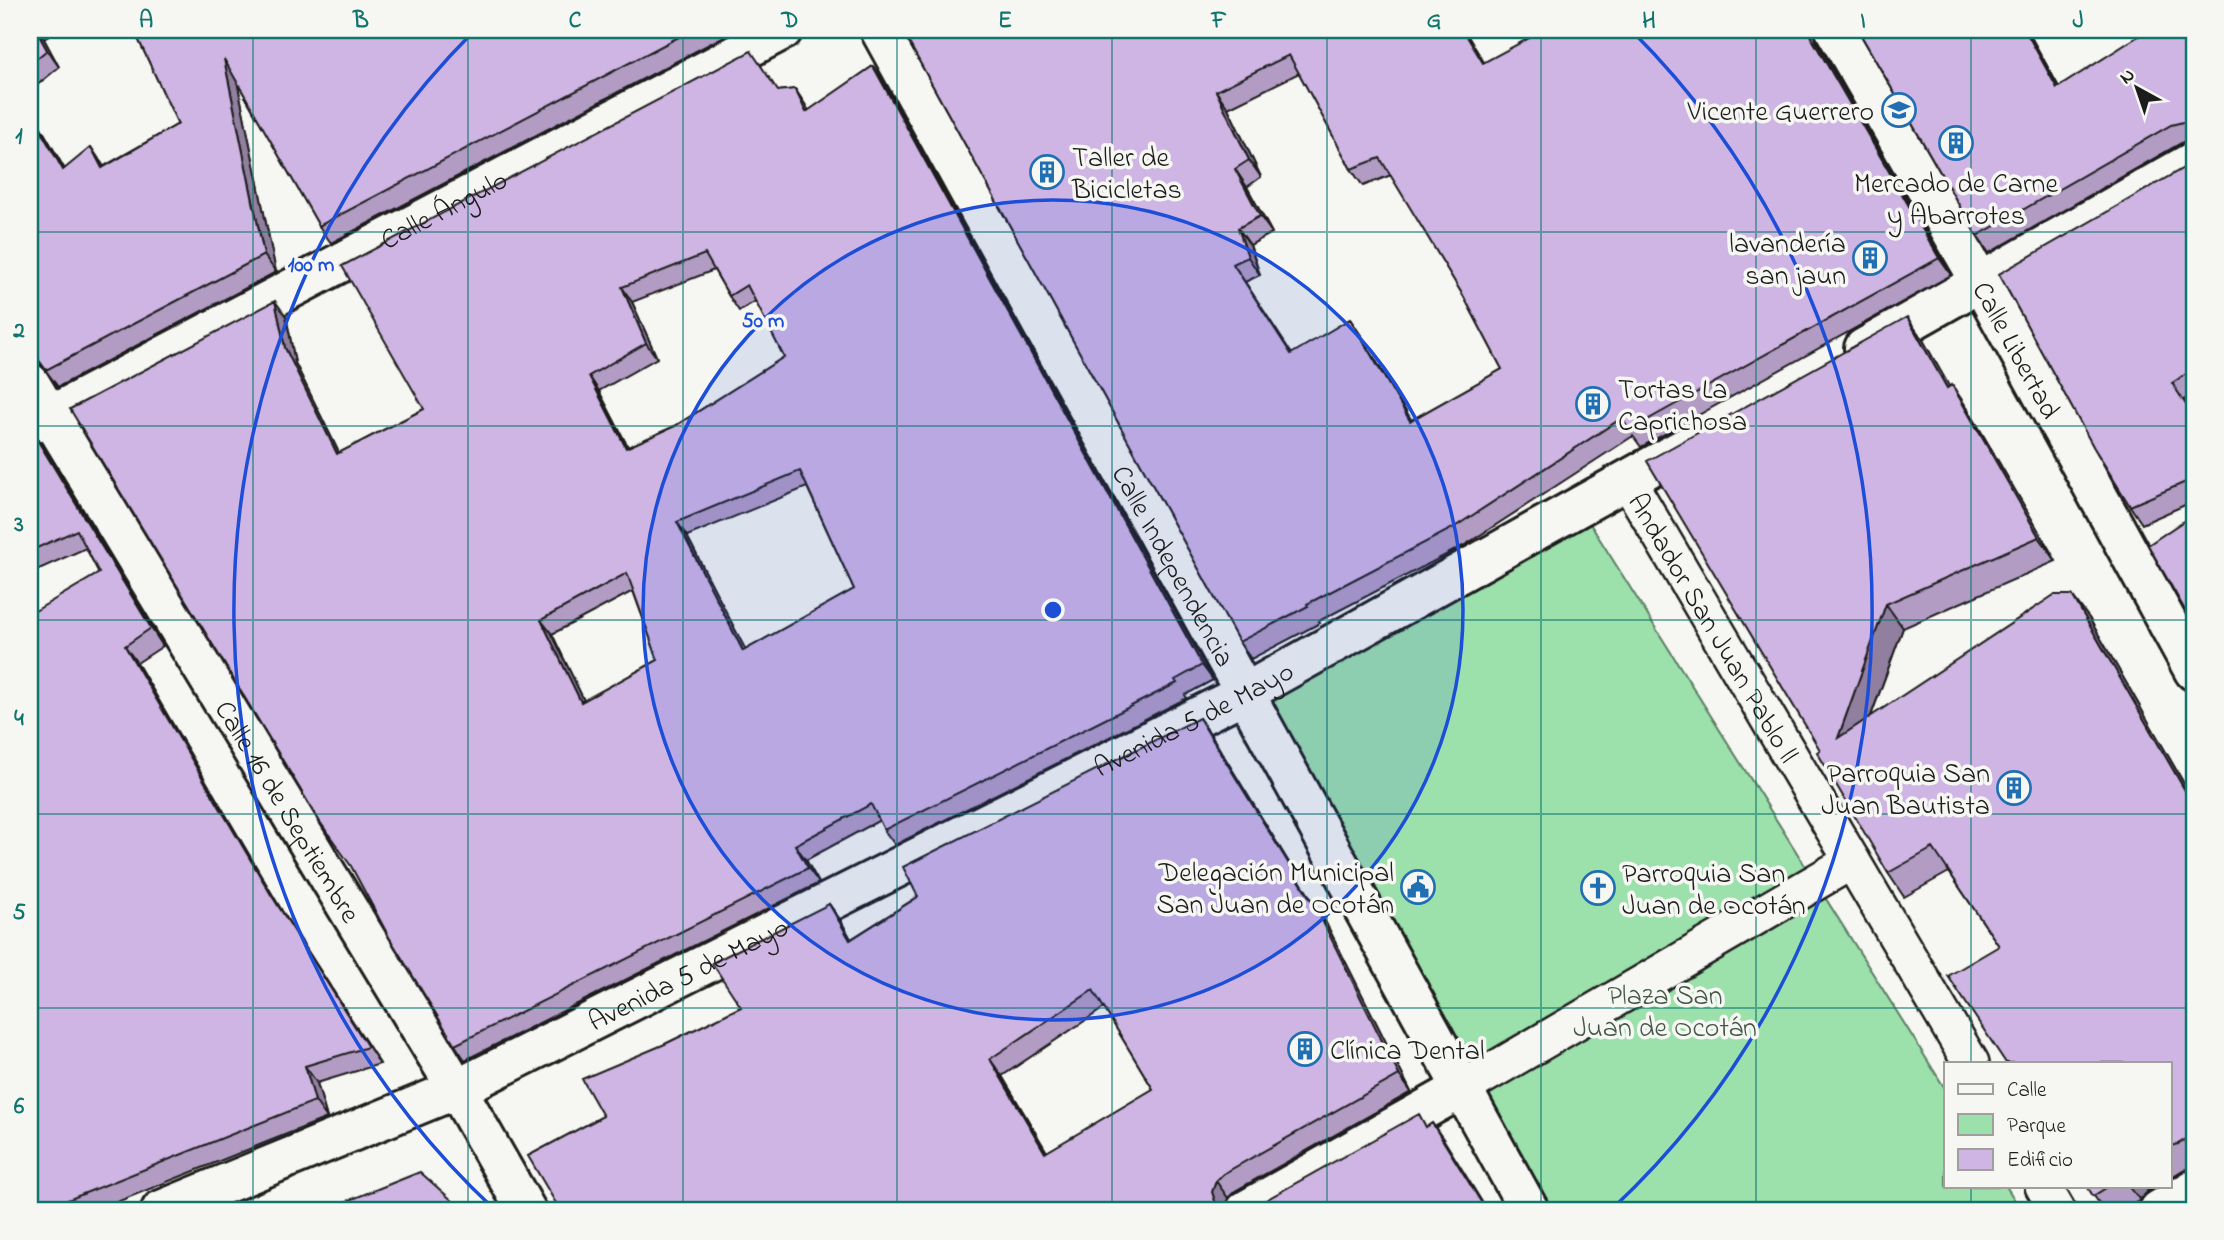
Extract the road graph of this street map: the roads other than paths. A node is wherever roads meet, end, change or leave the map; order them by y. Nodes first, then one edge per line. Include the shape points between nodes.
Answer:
1 (783, 30) edge
2 (880, 30) edge
3 (1835, 30) edge
4 (2194, 161) edge
5 (1982, 283) junction
6 (1835, 364) edge
7 (30, 383) edge
8 (40, 421) edge
9 (1725, 425) edge
10 (1627, 479) junction
11 (2194, 671) edge
12 (1243, 694) junction
13 (1852, 862) junction
14 (1970, 1062) edge
15 (457, 1089) junction
16 (1461, 1089) junction
17 (2044, 1188) edge
18 (2194, 1189) edge
19 (161, 1210) edge
20 (526, 1210) edge
21 (1246, 1210) edge
22 (1530, 1210) edge
23 (2057, 1210) edge
24 (2160, 1210) edge

1 - 8 street, Calle Ángulo
2 - 12 street, Calle Independencia
3 - 5 street, Calle Libertad
4 - 5 street
5 - 6 street
5 - 11 street, Calle Libertad
7 - 8 street, Calle 16 de Septiembre
8 - 15 street, Calle 16 de Septiembre
9 - 10 street, Avenida 5 de Mayo
10 - 12 street, Avenida 5 de Mayo
10 - 13 street, Andador San Juan Pablo ll
12 - 15 street, Avenida 5 de Mayo
12 - 16 street, Calle Independencia
13 - 14 street, Andador San Juan Pablo ll
13 - 16 street
15 - 19 street, Avenida 5 de Mayo
15 - 20 street, Calle 16 de Septiembre
16 - 21 street
16 - 22 street, Calle Independencia
17 - 23 street
18 - 24 street

